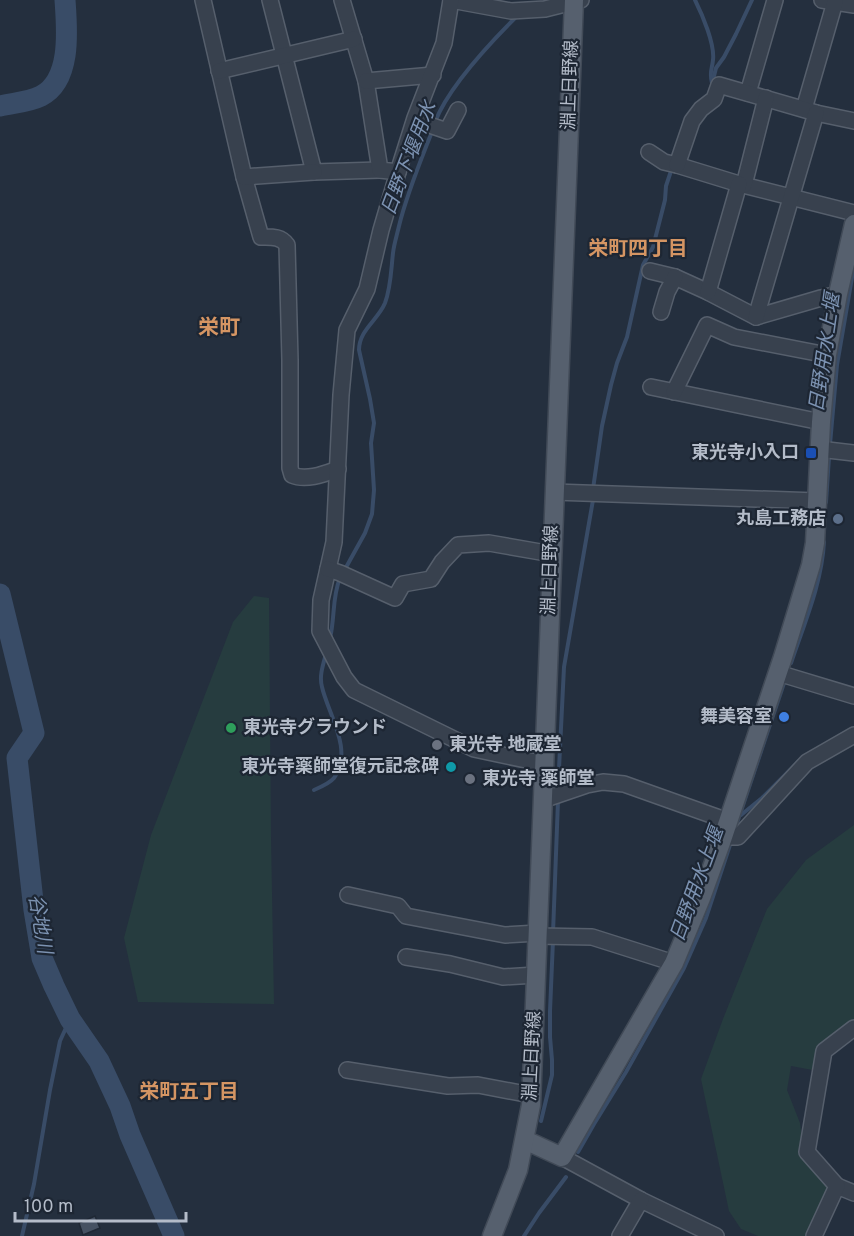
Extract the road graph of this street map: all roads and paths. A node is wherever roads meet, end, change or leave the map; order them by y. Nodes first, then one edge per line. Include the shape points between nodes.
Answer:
1 (203, 0) edge
2 (270, 0) edge
3 (342, 0) edge
4 (451, 0) edge
5 (775, 0) edge
6 (576, 1) edge
7 (829, 1) edge
8 (854, 5) edge
9 (354, 39) junction
10 (285, 57) junction
11 (219, 71) junction
12 (433, 75) junction
13 (366, 81) junction
14 (748, 93) junction
15 (766, 98) junction
16 (458, 110) dead end
17 (810, 111) junction
18 (854, 121) edge
19 (427, 124) junction
20 (648, 152) dead end
21 (677, 165) junction
22 (380, 170) junction
23 (314, 172) junction
24 (398, 172) junction
25 (244, 177) junction
26 (741, 184) junction
27 (792, 198) junction
28 (854, 213) edge
29 (854, 224) edge
30 (650, 271) dead end
31 (675, 277) junction
32 (708, 292) junction
33 (838, 294) junction
34 (661, 312) dead end
35 (756, 317) junction
36 (828, 355) junction
37 (651, 387) dead end
38 (674, 392) junction
39 (821, 422) junction
40 (819, 449) junction
41 (854, 453) edge
42 (338, 469) junction
43 (554, 492) junction
44 (817, 501) junction
45 (552, 554) junction
46 (338, 573) junction
47 (778, 673) junction
48 (854, 695) edge
49 (854, 735) edge
50 (545, 764) junction
51 (543, 800) junction
52 (726, 829) junction
53 (348, 895) dead end
54 (538, 934) junction
55 (406, 957) dead end
56 (674, 963) junction
57 (536, 975) junction
58 (854, 1028) edge
59 (347, 1070) dead end
60 (531, 1095) junction
61 (525, 1140) junction
62 (562, 1157) junction
63 (837, 1186) junction
64 (854, 1193) edge
65 (641, 1200) junction
66 (694, 1231) edge
67 (492, 1236) edge
68 (620, 1236) edge
69 (716, 1236) edge
70 (814, 1236) edge

1 - 11 street
2 - 10 street
3 - 9 street
4 - 6 street via 522,10
4 - 12 street via 444,43
5 - 14 street
6 - 43 main road, 淵上日野線
7 - 8 street
7 - 17 street
9 - 10 street
9 - 13 street
10 - 11 street
10 - 23 street
11 - 25 street
12 - 13 street
12 - 19 street
13 - 22 street
14 - 15 street
14 - 21 street via 719,85 714,99 692,121
15 - 17 street
15 - 26 street
16 - 19 street via 447,131
17 - 18 street
17 - 27 street
19 - 24 street
20 - 21 street
21 - 26 street
22 - 23 street
22 - 24 street
23 - 25 street
24 - 42 street via 367,289 347,330
25 - 42 street via 261,237 280,238 287,245 292,475 303,478
26 - 27 street
26 - 32 street
27 - 28 street
27 - 35 street
29 - 33 main road
30 - 31 street
31 - 32 street
31 - 34 street
32 - 35 street
33 - 35 street
33 - 36 main road
36 - 38 street via 734,337 707,325
36 - 39 main road
37 - 38 street
38 - 39 street
39 - 40 main road
40 - 41 street
40 - 44 main road
42 - 46 street via 333,542
43 - 44 street
43 - 45 main road, 淵上日野線
44 - 47 main road via 812,565
45 - 46 street via 489,543 458,545 431,579 403,584 395,598
45 - 50 main road, 淵上日野線
46 - 50 street via 321,600 320,631 354,690 474,749
47 - 48 street
47 - 52 main road
49 - 52 street via 807,762 738,837
50 - 51 main road, 淵上日野線
51 - 52 street via 586,785 624,784
51 - 54 main road, 淵上日野線
52 - 56 main road
53 - 54 street via 398,906 406,916 505,935
54 - 56 street via 592,937
54 - 57 main road, 淵上日野線
55 - 57 street via 503,976
56 - 62 main road
57 - 60 main road, 淵上日野線
58 - 63 street via 824,1051 807,1152
59 - 60 street
60 - 61 main road, 淵上日野線
61 - 62 main road
61 - 67 main road, 淵上日野線 via 518,1170
62 - 65 street
63 - 64 street
63 - 70 street
65 - 66 street
65 - 68 street
66 - 69 street

